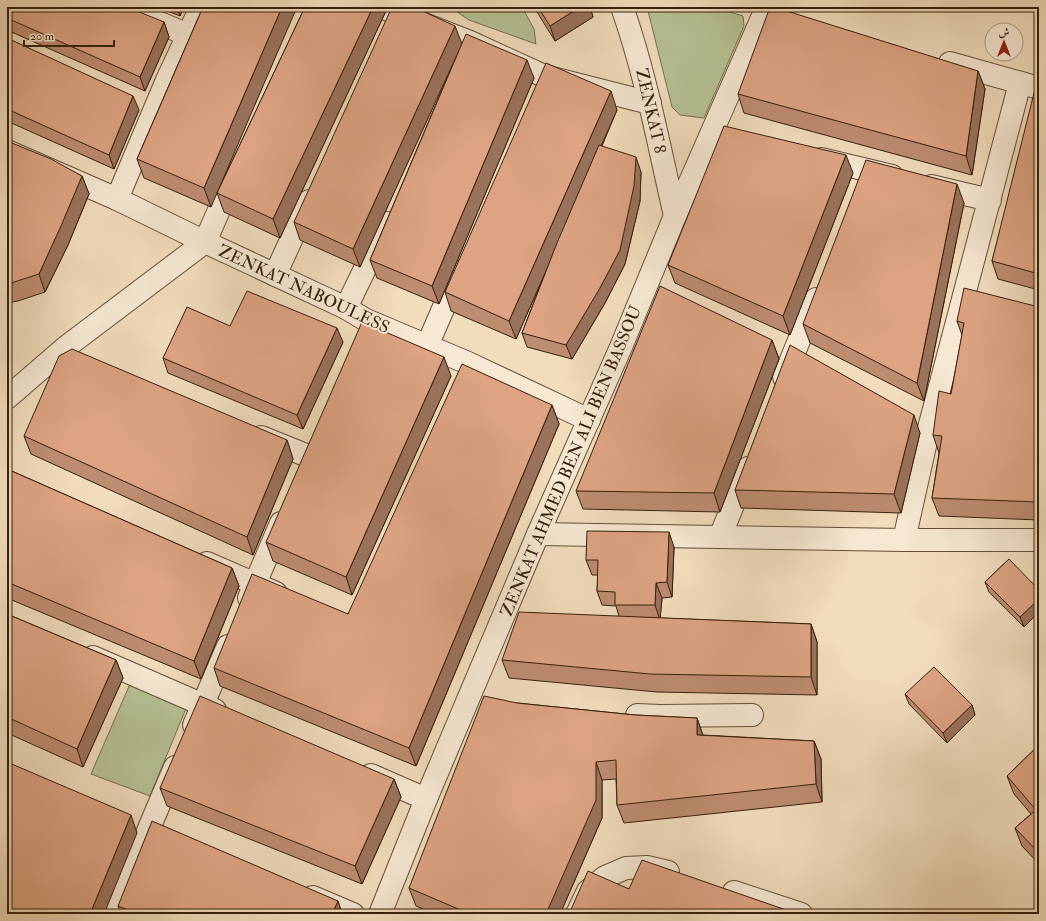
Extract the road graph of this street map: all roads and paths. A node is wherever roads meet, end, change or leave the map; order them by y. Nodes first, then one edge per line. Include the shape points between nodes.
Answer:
1 (122, 7) edge
2 (201, 7) edge
3 (622, 7) edge
4 (393, 9) edge
5 (768, 10) edge
6 (386, 34) edge
7 (188, 35) junction
8 (470, 42) junction
9 (928, 56) edge
10 (461, 63) edge
11 (544, 76) junction
12 (1029, 86) edge
13 (534, 96) edge
14 (133, 102) dead end
15 (650, 103) junction
16 (154, 111) junction
17 (7, 150) edge
18 (805, 155) edge
19 (241, 158) edge
20 (317, 182) edge
21 (117, 199) junction
22 (990, 200) junction
23 (394, 208) edge
24 (675, 216) junction
25 (205, 242) junction
26 (465, 256) edge
27 (276, 275) junction
28 (823, 282) edge
29 (645, 289) junction
30 (666, 298) edge
31 (346, 308) junction
32 (366, 320) junction
33 (357, 341) edge
34 (427, 346) junction
35 (772, 346) dead end
36 (793, 356) junction
37 (468, 363) junction
38 (814, 367) edge
39 (459, 383) edge
40 (778, 392) edge
41 (7, 398) edge
42 (909, 417) edge
43 (589, 420) junction
44 (930, 428) junction
45 (245, 430) edge
46 (318, 435) edge
47 (755, 450) edge
48 (308, 456) junction
49 (300, 478) edge
50 (288, 506) edge
51 (538, 534) junction
52 (720, 537) junction
53 (904, 540) junction
54 (1039, 540) edge
55 (192, 556) edge
56 (255, 585) junction
57 (297, 602) edge
58 (78, 651) edge
59 (202, 704) junction
60 (618, 714) edge
61 (752, 715) dead end
62 (231, 716) edge
63 (350, 766) edge
64 (426, 799) junction
65 (143, 823) junction
66 (171, 836) edge
67 (686, 876) edge
68 (715, 886) edge
69 (295, 889) edge
70 (115, 914) edge
71 (353, 914) edge
72 (380, 914) edge
73 (578, 914) edge
74 (801, 914) edge

1 - 7 street
2 - 7 street
3 - 15 street, ZENKAT 8
4 - 6 street
4 - 8 street
5 - 24 street, ZENKAT AHMED BEN ALI BEN BASSOU via 720,134
7 - 16 street
8 - 10 street
8 - 11 street
9 - 12 street
11 - 13 street
11 - 15 street
12 - 22 street
14 - 16 street
15 - 24 street, ZENKAT 8
16 - 21 street
17 - 21 street
18 - 22 street via 864,178
19 - 25 street
20 - 27 street
21 - 25 street
22 - 44 street via 973,294
23 - 31 street
24 - 29 street, ZENKAT AHMED BEN ALI BEN BASSOU
25 - 27 street, ZENKAT NABOULESS
25 - 41 street, ZENKAT NABOULESS via 75,352
26 - 34 street
27 - 31 street, ZENKAT NABOULESS
28 - 36 street
29 - 30 street
29 - 43 street, ZENKAT AHMED BEN ALI BEN BASSOU
31 - 32 street, ZENKAT NABOULESS
32 - 33 street
32 - 34 street, ZENKAT NABOULESS
34 - 37 street, ZENKAT NABOULESS
35 - 36 street
36 - 38 street
36 - 40 street
37 - 39 street
37 - 43 street, ZENKAT NABOULESS
42 - 44 street
43 - 51 street, ZENKAT AHMED BEN ALI BEN BASSOU
44 - 53 street
45 - 48 street
46 - 48 street
47 - 52 street
48 - 49 street
50 - 56 street
51 - 52 street
51 - 64 street, ZENKAT AHMED BEN ALI BEN BASSOU via 478,702
52 - 53 street
53 - 54 street
55 - 56 street
56 - 57 street
56 - 59 street
58 - 59 street
59 - 62 street
59 - 65 street via 185,744
60 - 61 street
63 - 64 street
64 - 72 street, ZENKAT AHMED BEN ALI BEN BASSOU
65 - 66 street
65 - 70 street
67 - 73 street via 647,867 626,868 604,877 588,891
68 - 74 street
69 - 71 street

